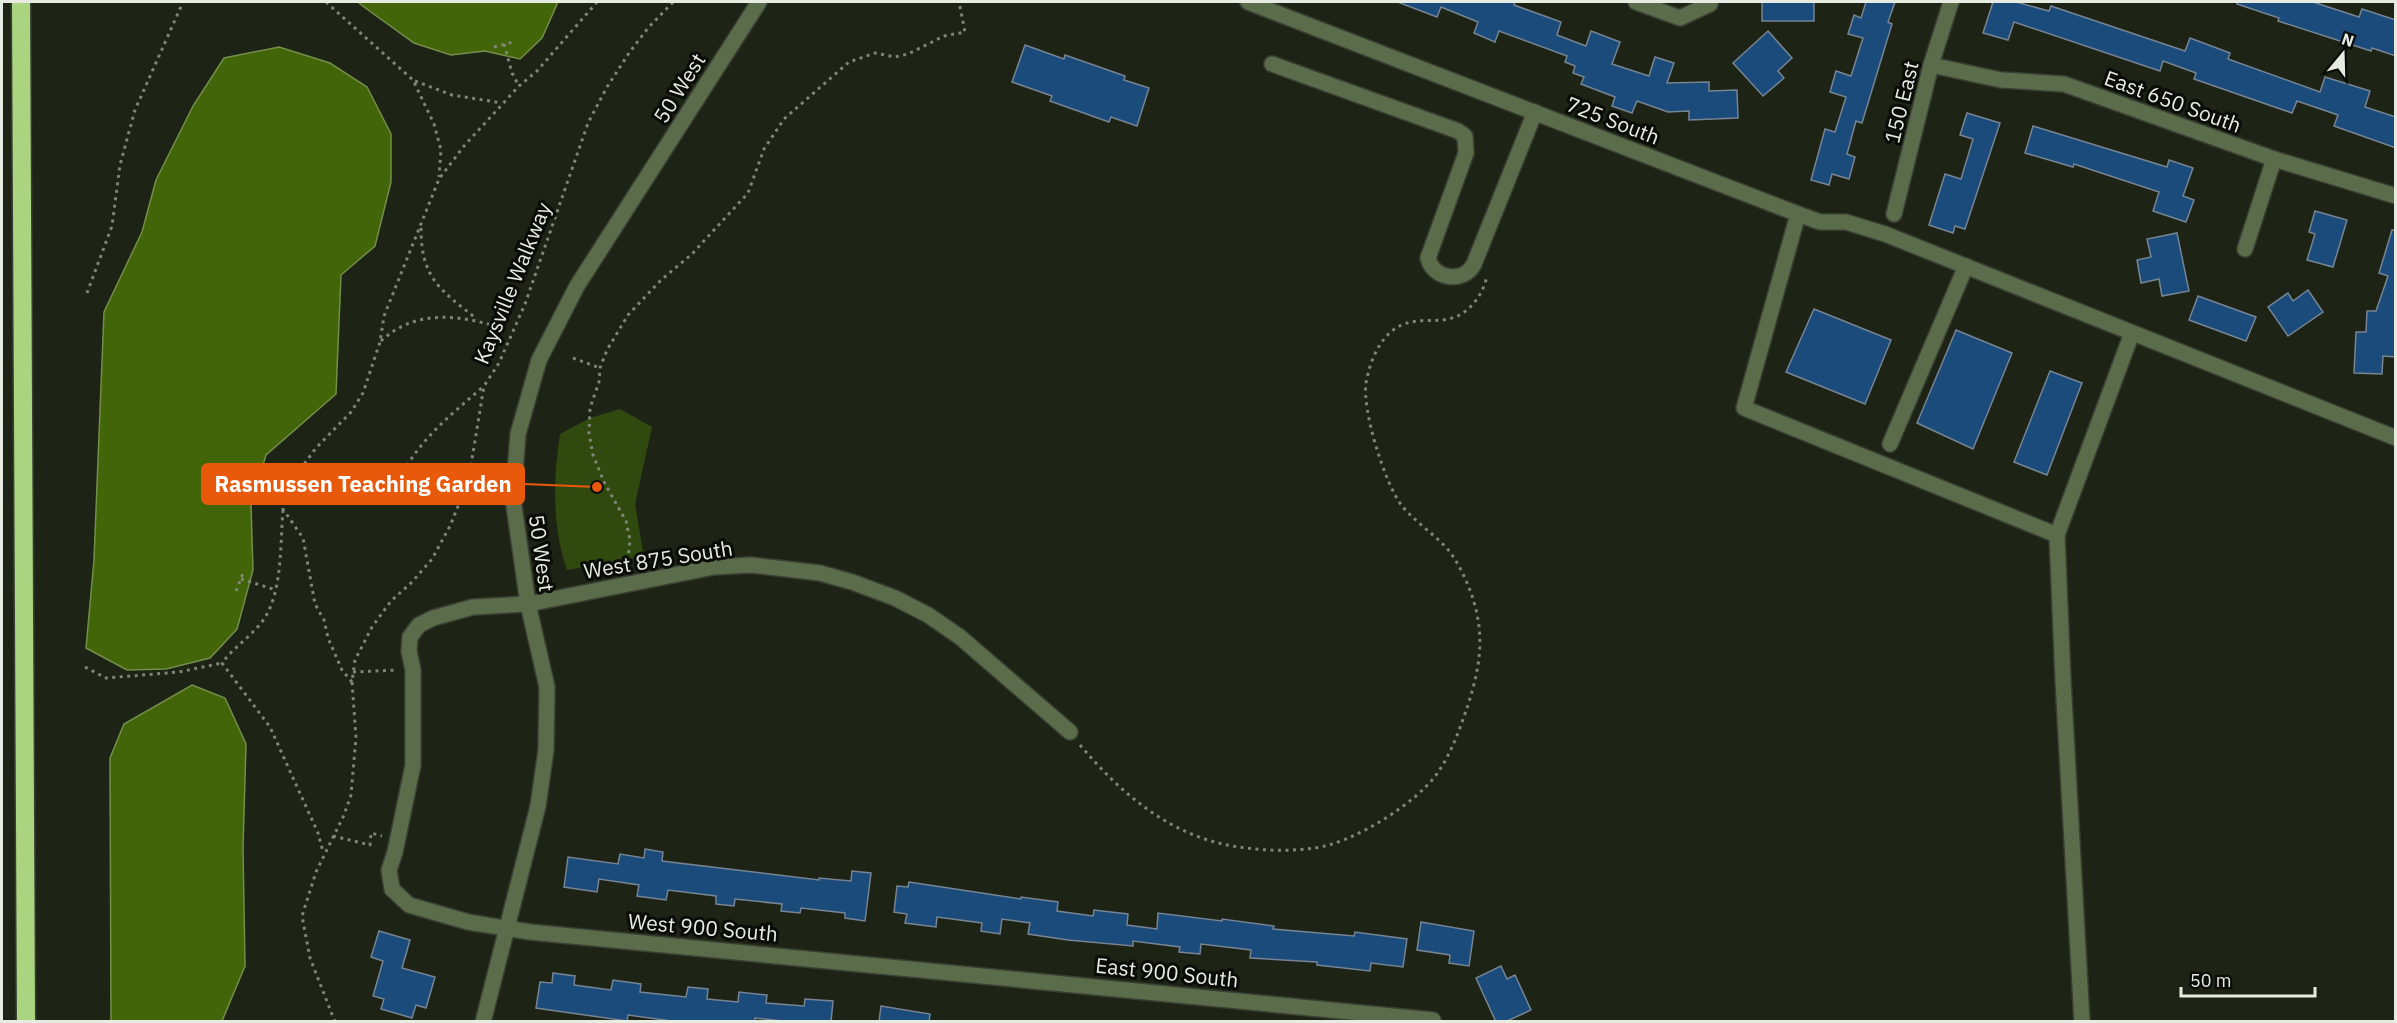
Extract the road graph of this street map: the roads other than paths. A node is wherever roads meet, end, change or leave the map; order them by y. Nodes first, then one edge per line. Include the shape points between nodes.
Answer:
1 (21, 2) edge
2 (759, 2) edge
3 (1248, 2) edge
4 (1636, 2) edge
5 (1951, 2) edge
6 (1710, 4) dead end
7 (1272, 64) dead end
8 (1931, 65) junction
9 (1534, 112) junction
10 (2274, 159) junction
11 (2396, 196) edge
12 (1798, 214) junction
13 (1894, 214) dead end
14 (2245, 249) dead end
15 (1966, 266) junction
16 (2132, 333) junction
17 (2396, 438) edge
18 (1890, 444) dead end
19 (2058, 535) junction
20 (528, 604) junction
21 (413, 670) joint
22 (1070, 732) road end
23 (505, 928) junction
24 (897, 966) joint
25 (1432, 1021) edge
26 (26, 1022) edge
27 (483, 1022) edge
28 (2082, 1022) edge

1 - 26 highway
2 - 20 street, 50 West via 577,286 539,360 518,434 513,499
3 - 9 street, 725 South
4 - 6 street via 1680,18
5 - 8 street, 150 East
7 - 9 street via 1462,133 1467,140 1466,153 1428,258 1433,270 1455,277 1471,270 1478,256
8 - 10 street, East 650 South via 2001,80 2064,84
8 - 13 street, 150 East
9 - 12 street, 725 South
10 - 11 street, East 650 South
10 - 14 street
12 - 15 street, 725 South via 1820,222 1846,222 1866,228
12 - 19 street via 1744,408
15 - 16 street, 725 South
15 - 18 street
16 - 17 street, 725 South
16 - 19 street
19 - 28 street
20 - 21 street, West 875 South via 473,607 419,626 410,637
20 - 22 street, West 875 South via 714,567 751,566 820,573 895,598 944,626
20 - 23 street, 50 West via 547,687 546,750 538,806
21 - 23 street, West 900 South via 413,765 389,870 392,890 409,906
23 - 24 street, West 900 South
23 - 27 street, 50 West
24 - 25 street, East 900 South

